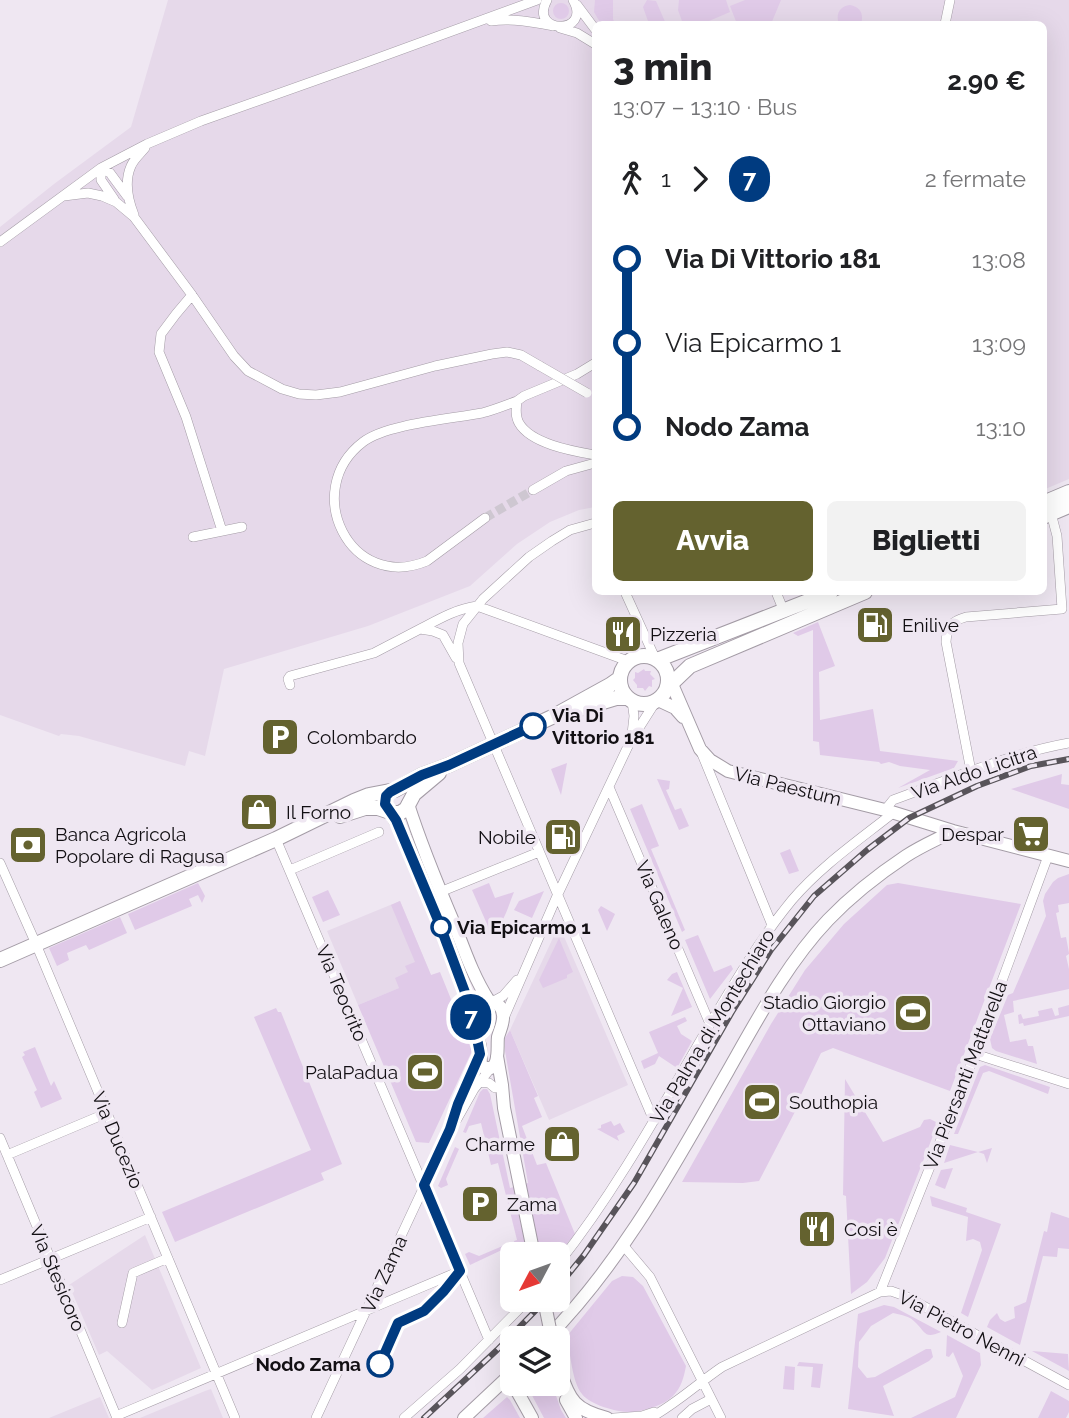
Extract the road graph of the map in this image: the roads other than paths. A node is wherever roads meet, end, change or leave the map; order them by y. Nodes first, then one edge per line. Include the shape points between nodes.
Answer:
1 (537, 0) edge
2 (547, 0) edge
3 (950, 0) edge
4 (574, 1) edge
5 (946, 21) edge
6 (475, 22) junction
7 (592, 25) edge
8 (556, 27) junction
9 (592, 42) edge
10 (148, 144) junction
11 (102, 168) junction
12 (60, 197) junction
13 (128, 197) junction
14 (116, 202) junction
15 (134, 217) junction
16 (0, 242) edge
17 (192, 295) junction
18 (592, 365) edge
19 (591, 395) edge
20 (517, 401) junction
21 (592, 454) edge
22 (592, 464) edge
23 (533, 490) tunnel mouth
24 (1069, 492) edge
25 (1069, 506) edge
26 (1047, 510) edge
27 (1047, 511) edge
28 (1047, 513) edge
29 (485, 518) tunnel mouth
30 (592, 524) edge
31 (242, 527) dead end
32 (222, 531) junction
33 (193, 537) dead end
34 (626, 595) edge
35 (777, 595) edge
36 (823, 595) edge
37 (858, 595) edge
38 (477, 606) junction
39 (783, 609) junction
40 (421, 629) junction
41 (656, 659) junction
42 (628, 661) junction
43 (459, 663) junction
44 (620, 678) junction
45 (669, 682) junction
46 (290, 685) dead end
47 (630, 699) junction
48 (657, 701) junction
49 (552, 717) junction
50 (688, 723) junction
51 (630, 742) junction
52 (1069, 743) edge
53 (494, 745) junction
54 (699, 749) junction
55 (449, 765) junction
56 (971, 771) junction
57 (609, 787) junction
58 (393, 790) junction
59 (408, 803) junction
60 (390, 811) junction
61 (889, 812) junction
62 (305, 825) junction
63 (953, 831) junction
64 (379, 832) dead end
65 (276, 839) junction
66 (539, 852) junction
67 (1048, 856) junction
68 (1069, 861) edge
69 (0, 863) edge
70 (290, 870) junction
71 (440, 892) junction
72 (557, 896) junction
73 (772, 925) junction
74 (36, 944) junction
75 (0, 960) edge
76 (523, 974) junction
77 (490, 1001) junction
78 (471, 1013) junction
79 (503, 1019) junction
80 (710, 1024) junction
81 (497, 1052) junction
82 (975, 1054) junction
83 (484, 1069) junction
84 (1069, 1084) edge
85 (504, 1108) junction
86 (107, 1113) junction
87 (654, 1121) junction
88 (450, 1129) junction
89 (0, 1138) edge
90 (7, 1155) junction
91 (424, 1185) junction
92 (151, 1217) junction
93 (531, 1242) edge
94 (623, 1245) junction
95 (570, 1249) edge
96 (168, 1258) junction
97 (50, 1259) junction
98 (460, 1271) junction
99 (0, 1280) edge
100 (880, 1292) junction
101 (366, 1311) junction
102 (516, 1312) edge
103 (122, 1323) dead end
104 (559, 1326) edge
105 (489, 1340) junction
106 (216, 1373) junction
107 (702, 1381) junction
108 (1069, 1385) edge
109 (500, 1389) edge
110 (521, 1396) edge
111 (565, 1396) edge
112 (570, 1396) edge
113 (711, 1398) junction
114 (666, 1409) junction
115 (117, 1417) edge
116 (235, 1418) edge
117 (316, 1418) edge
118 (404, 1418) edge
119 (464, 1418) edge
120 (532, 1418) edge
121 (576, 1418) edge
122 (607, 1418) edge
123 (614, 1418) edge
124 (650, 1418) edge
125 (682, 1418) edge
126 (721, 1418) edge

1 - 6 street
2 - 8 street via 545,17
3 - 5 street
4 - 7 street
4 - 8 street via 575,18
6 - 8 street via 524,20
6 - 10 street
8 - 9 street
10 - 11 street
10 - 13 street via 131,166
11 - 12 street
11 - 13 street
11 - 14 street via 101,180
12 - 14 street via 88,192
12 - 16 street
13 - 15 street
14 - 15 street
15 - 17 street
17 - 19 street, bridge via 248,371 299,394 340,392 507,352 521,355
17 - 32 street via 161,334 159,352 186,416
18 - 20 street
20 - 21 street via 519,422 526,430 552,444
20 - 29 street via 372,436 346,460 336,484 337,519 346,539 369,559 390,566 427,561
22 - 23 street via 566,471
24 - 26 main road
25 - 27 main road
28 - 56 street via 1057,536 1062,609 966,617 950,624 946,633
30 - 38 street via 570,530 529,557
31 - 32 street
32 - 33 street
34 - 41 street
35 - 39 street
36 - 39 main road
37 - 45 main road via 691,666
38 - 40 street
38 - 42 street
38 - 43 street via 463,624
39 - 41 main road
40 - 43 street via 443,635
40 - 46 street via 374,653 290,676
41 - 42 main road via 641,656
41 - 45 main road via 663,664
42 - 44 main road
43 - 53 street
44 - 47 main road via 622,691
44 - 49 main road
45 - 48 main road
45 - 50 street, Via Paestum
47 - 48 main road via 644,704
47 - 49 main road via 616,698
47 - 51 street via 634,716
48 - 50 street via 675,708
48 - 51 street
49 - 53 main road
50 - 54 street, Via Paestum
51 - 57 street
52 - 56 street, Via Aldo Licitra
53 - 55 main road
53 - 66 street
54 - 61 street, Via Paestum via 728,771
54 - 73 street
55 - 58 main road
55 - 59 main road
56 - 61 street, Via Aldo Licitra via 893,800
57 - 72 street
57 - 80 street, Via Galeno
58 - 59 main road via 403,792
58 - 60 main road via 385,800
58 - 62 main road via 369,794
59 - 60 main road via 403,811
59 - 71 street
60 - 62 main road via 365,808
60 - 78 street via 438,920
61 - 63 street, Via Paestum
61 - 73 street, Via Palma di Montechiaro via 816,876
62 - 65 main road
63 - 67 street, Via Paestum
63 - 94 street via 866,885 802,952
64 - 70 street
65 - 70 street, Via Teocrito
65 - 74 main road
66 - 71 street
66 - 72 street
67 - 68 street, Via Paestum
67 - 82 street, Via Piersanti Mattarella
69 - 74 street, Via Ducezio
70 - 91 street, Via Teocrito
71 - 77 street via 476,979
72 - 76 street
72 - 87 street
73 - 80 street, Via Palma di Montechiaro
74 - 75 main road
74 - 86 street, Via Ducezio
76 - 77 street via 503,996
76 - 79 street
77 - 78 street via 479,1003
77 - 79 street via 501,1009
78 - 83 street
79 - 81 street
80 - 87 street, Via Palma di Montechiaro
81 - 83 street via 495,1065
81 - 85 street
82 - 84 street
82 - 100 street, Via Piersanti Mattarella
83 - 85 street
83 - 88 street
83 - 88 street via 458,1104
85 - 93 street
86 - 90 street
86 - 92 street, Via Ducezio
87 - 95 street, Via Palma di Montechiaro
88 - 91 street, Via Zama
89 - 90 street, Via Stesicoro
90 - 97 street, Via Stesicoro
91 - 98 street, Via Teocrito
91 - 101 street, Via Zama
92 - 96 street, Via Ducezio
92 - 97 street
94 - 104 street
94 - 107 street via 650,1278
96 - 103 street via 133,1272
96 - 106 street, Via Ducezio
97 - 99 street
97 - 115 street, Via Stesicoro
98 - 101 street
98 - 105 street, Via Teocrito
100 - 107 street, Via Pietro Nenni via 722,1367
100 - 108 street, Via Pietro Nenni via 905,1296
101 - 106 street
101 - 117 street, Via Zama
102 - 105 street
105 - 118 street
106 - 115 street
106 - 116 street, Via Ducezio
107 - 113 street
107 - 114 street, Via Pietro Nenni
109 - 119 street
110 - 120 street
111 - 121 street
112 - 122 street via 582,1410
113 - 125 street
113 - 126 street
114 - 123 street
114 - 124 street, Via Pietro Nenni

